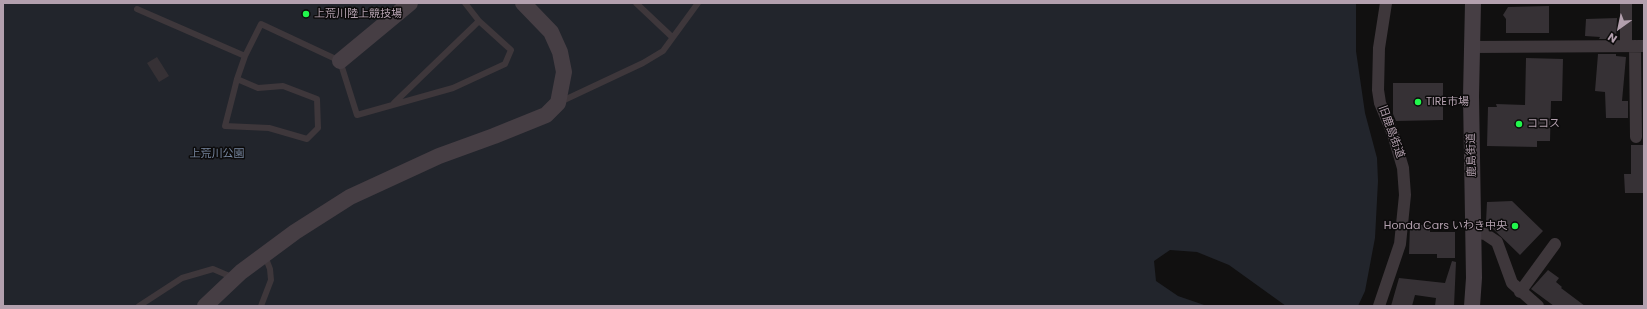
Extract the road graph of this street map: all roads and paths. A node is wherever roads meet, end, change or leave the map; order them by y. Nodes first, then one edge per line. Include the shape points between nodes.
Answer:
1 (410, 3) edge
2 (464, 3) edge
3 (523, 3) edge
4 (636, 3) edge
5 (698, 3) edge
6 (1386, 3) edge
7 (1473, 3) edge
8 (1626, 3) edge
9 (137, 8) dead end
10 (479, 21) junction
11 (672, 37) junction
12 (1635, 46) edge
13 (1472, 47) junction
14 (245, 56) junction
15 (340, 61) junction
16 (237, 79) junction
17 (558, 103) junction
18 (393, 104) junction
19 (1636, 137) dead end
20 (1473, 232) junction
21 (1555, 244) dead end
22 (264, 255) junction
23 (235, 278) junction
24 (1520, 292) junction
25 (139, 306) edge
26 (205, 306) edge
27 (261, 306) edge
28 (1379, 306) edge
29 (1472, 306) edge
30 (1538, 306) edge

1 - 15 street
2 - 10 lane
3 - 17 street via 551,32 560,52 564,72
4 - 11 lane
5 - 11 lane
6 - 28 street, 旧鹿島街道 via 1379,48 1378,90 1380,103 1403,168 1405,195 1400,244
7 - 13 street, 鹿島街道
8 - 12 street
9 - 14 lane
10 - 18 lane
10 - 18 lane via 511,50 505,64 454,88
11 - 17 lane via 663,51
12 - 13 street
12 - 19 street
13 - 20 street, 鹿島街道
14 - 15 lane via 261,24
14 - 16 lane
15 - 18 lane via 357,115
16 - 16 lane via 225,126 269,128 307,139 318,128 317,99 283,86 258,88
17 - 22 street via 546,115 439,156 350,197
20 - 24 street via 1485,234 1497,242 1508,275
20 - 29 street, 鹿島街道
21 - 24 street
22 - 23 street
22 - 27 lane via 270,269 271,280
23 - 25 lane via 213,269 182,278
23 - 26 street
24 - 30 street

